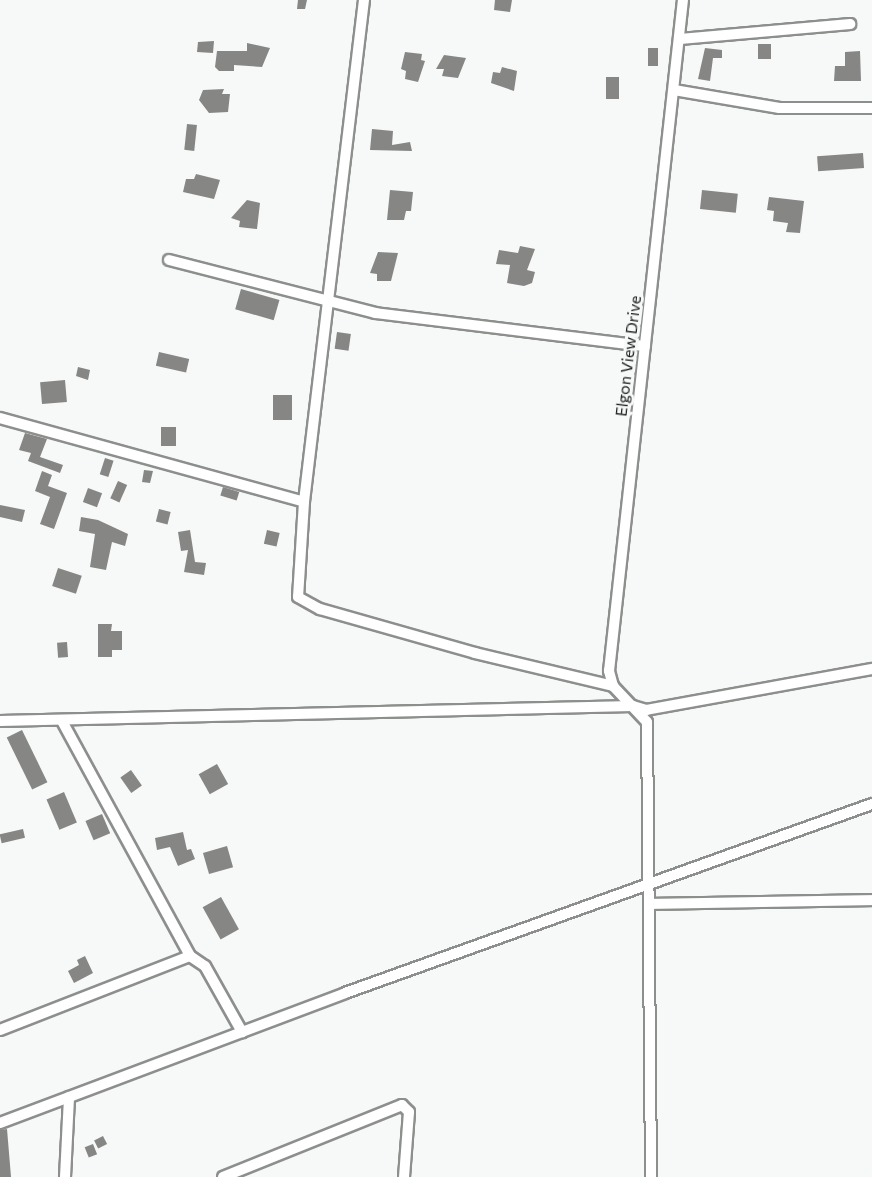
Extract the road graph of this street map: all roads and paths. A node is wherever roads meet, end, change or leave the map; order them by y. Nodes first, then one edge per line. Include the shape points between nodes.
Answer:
1 (364, 0) edge
2 (683, 0) edge
3 (850, 24) dead end
4 (680, 39) junction
5 (674, 90) junction
6 (872, 108) edge
7 (169, 260) dead end
8 (328, 303) junction
9 (645, 346) junction
10 (0, 418) edge
11 (304, 502) junction
12 (872, 669) edge
13 (613, 686) junction
14 (633, 706) junction
15 (0, 721) edge
16 (62, 721) junction
17 (872, 804) edge
18 (651, 883) junction
19 (872, 900) edge
20 (651, 904) junction
21 (190, 956) junction
22 (0, 1030) edge
23 (242, 1032) junction
24 (69, 1097) junction
25 (0, 1123) edge
26 (402, 1176) edge
27 (65, 1177) edge
28 (223, 1177) edge
29 (651, 1177) edge

1 - 8 street
2 - 4 street, Elgon View Drive
3 - 4 street
4 - 5 street, Elgon View Drive
5 - 6 street via 779,108
5 - 9 street, Elgon View Drive
7 - 8 street
8 - 9 street via 423,321
8 - 11 street
9 - 13 street, Elgon View Drive via 610,660
10 - 11 street
11 - 13 street via 297,586 298,597 306,603 475,653
12 - 14 street via 646,710
13 - 14 street
14 - 16 street
14 - 18 street via 647,722
15 - 16 street
16 - 21 street
17 - 18 street
18 - 20 street
18 - 23 street
19 - 20 street
20 - 29 street
21 - 22 street
21 - 23 street via 205,966
23 - 24 street
24 - 25 street
24 - 27 street
26 - 28 street via 409,1113 406,1106 397,1105

